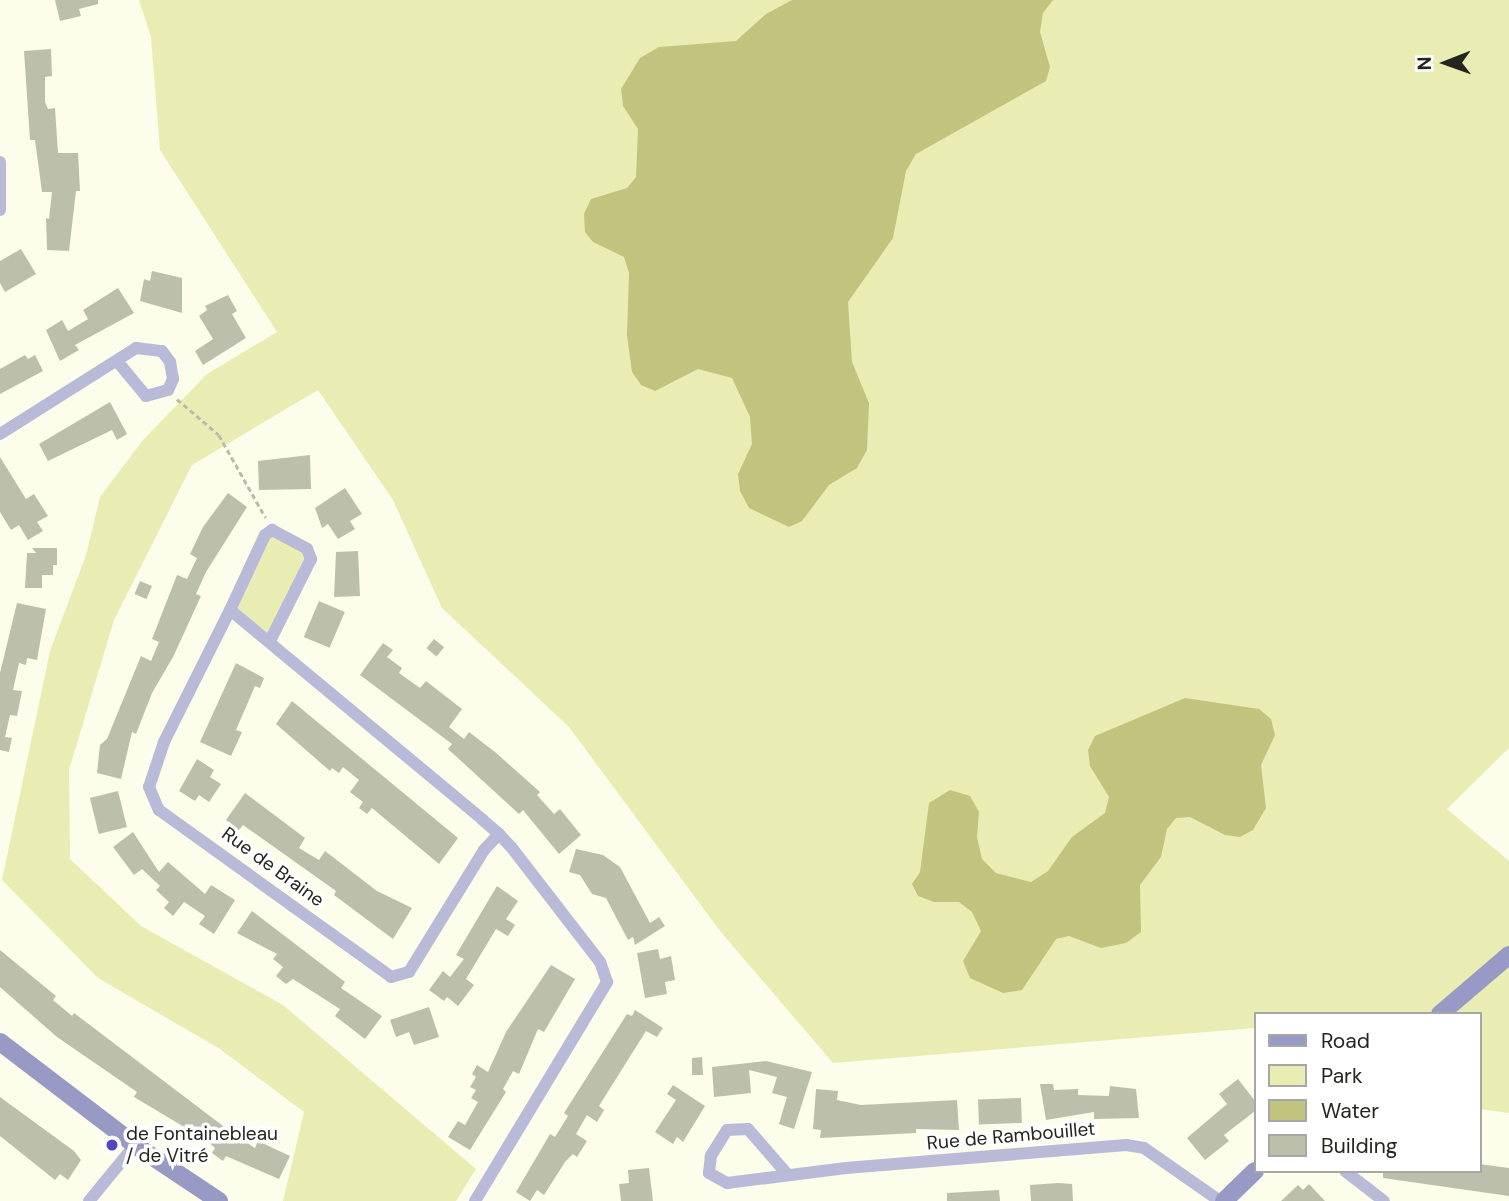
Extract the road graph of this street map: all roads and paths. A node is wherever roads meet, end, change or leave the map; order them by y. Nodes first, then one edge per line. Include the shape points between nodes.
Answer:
1 (0, 162) edge
2 (0, 210) edge
3 (117, 360) junction
4 (168, 390) junction
5 (0, 434) edge
6 (272, 530) junction
7 (230, 610) junction
8 (270, 641) junction
9 (499, 834) junction
10 (1509, 955) edge
11 (1442, 1012) edge
12 (0, 1042) edge
13 (135, 1145) junction
14 (1254, 1172) edge
15 (1348, 1173) edge
16 (788, 1175) junction
17 (89, 1201) edge
18 (219, 1201) edge
19 (475, 1201) edge
20 (1222, 1201) edge
21 (1384, 1201) edge

1 - 2 street
3 - 4 street via 146,396
3 - 4 street via 136,348 162,351 172,371
3 - 5 street
4 - 6 path via 219,435
6 - 7 street, Rue de Braine via 265,535
6 - 8 street via 307,550 311,559
7 - 8 street
7 - 9 street, Rue de Braine via 156,761 149,787 159,810 391,977 409,972 484,850
8 - 9 street
9 - 19 street via 600,962 607,982
10 - 11 street
12 - 13 street
13 - 17 street
13 - 18 street
14 - 20 street
15 - 21 street
16 - 16 street, Rue de Rambouillet via 748,1129 727,1130 710,1156 709,1173 727,1183
16 - 20 street, Rue de Rambouillet via 1126,1145 1144,1148

